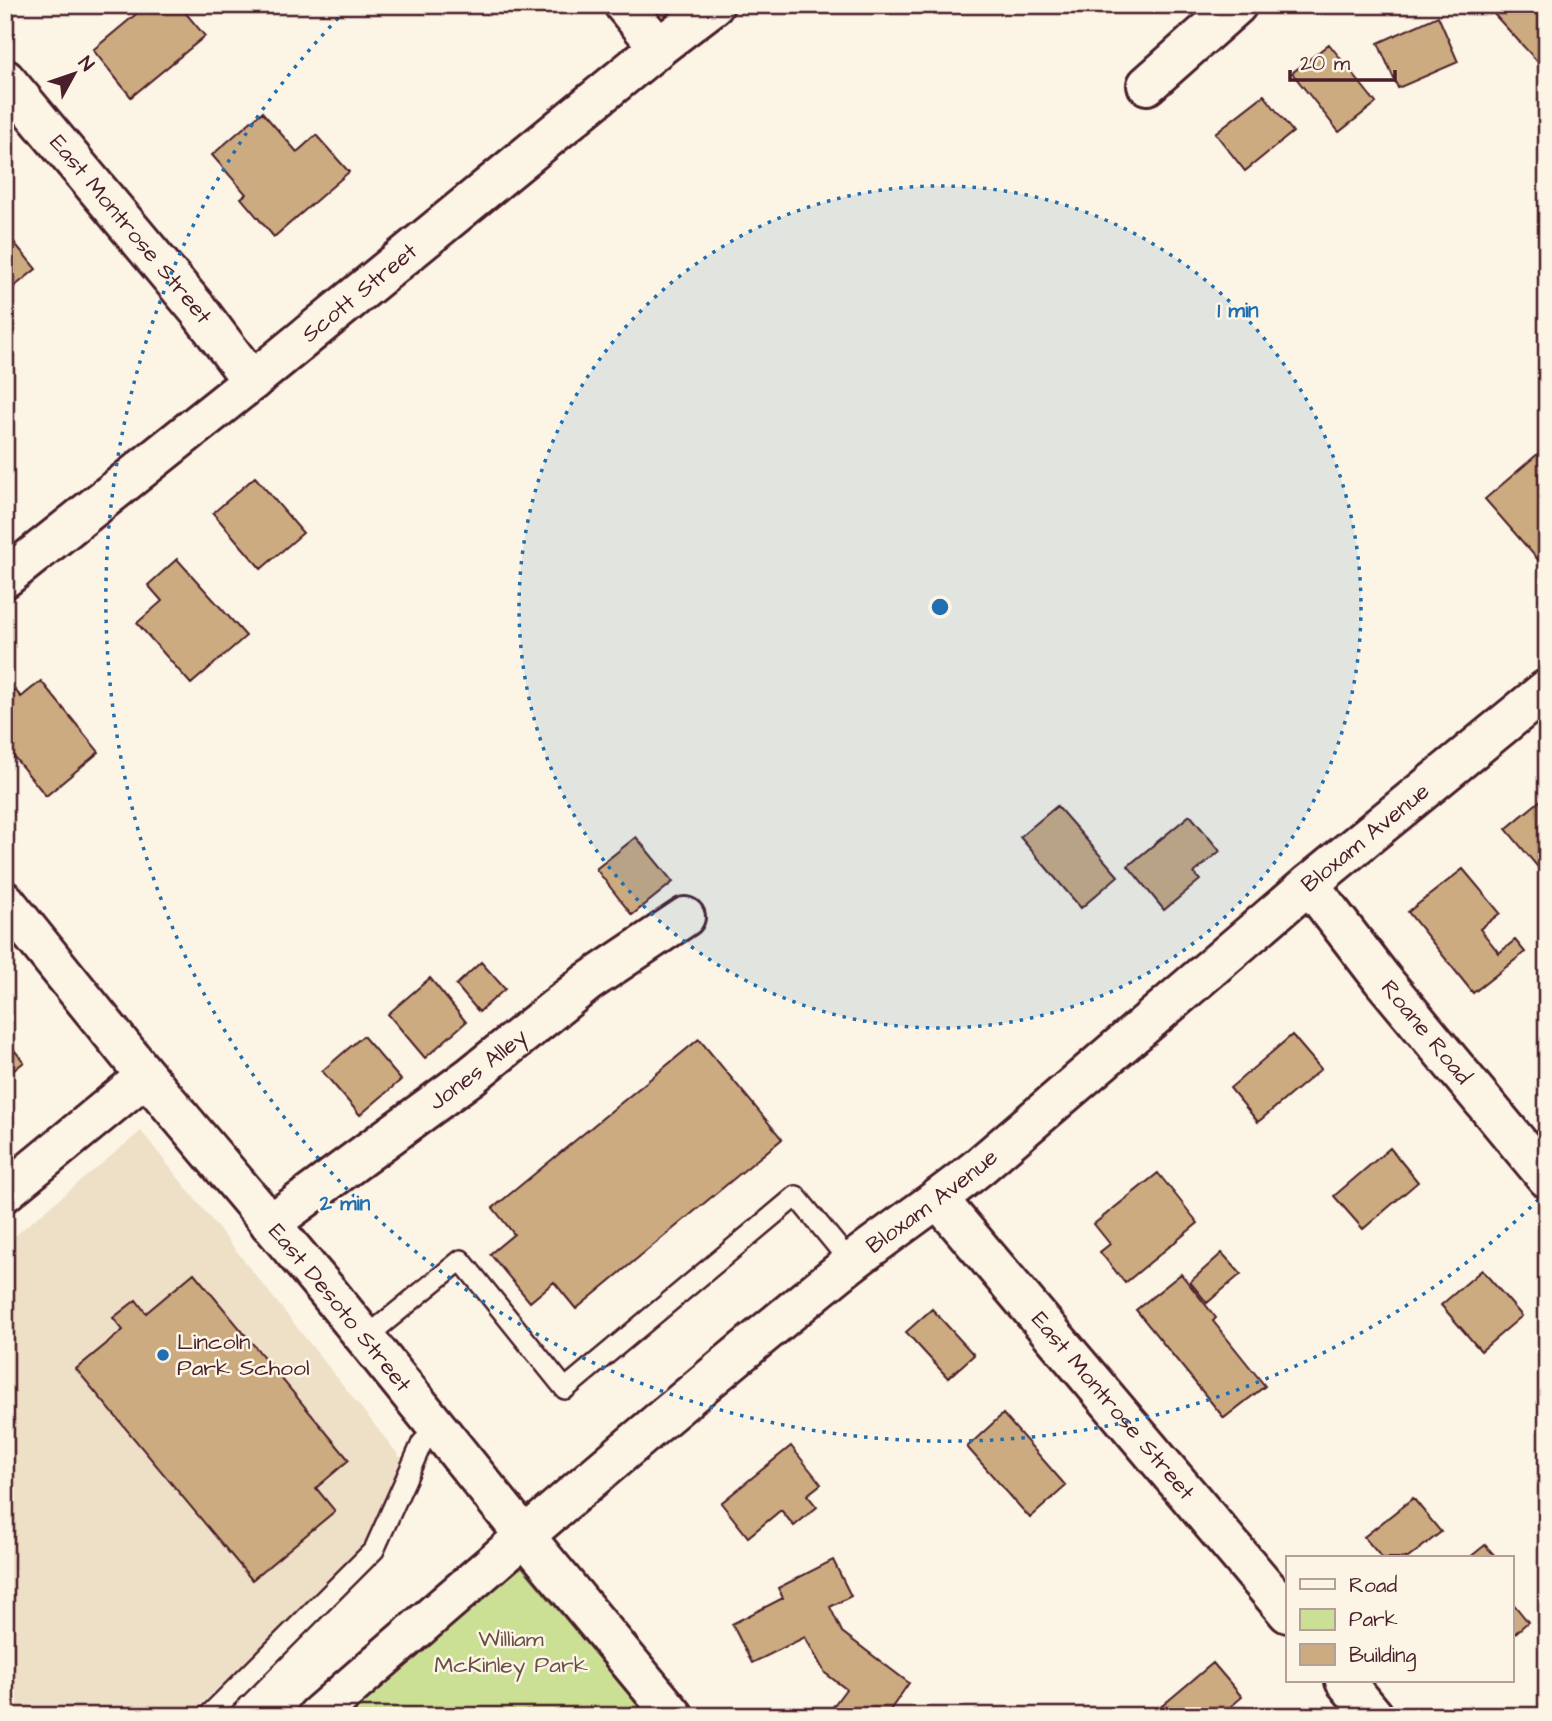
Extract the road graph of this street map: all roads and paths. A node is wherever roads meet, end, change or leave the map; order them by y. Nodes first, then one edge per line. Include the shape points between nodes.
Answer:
1 (624, 5) edge
2 (714, 5) edge
3 (1237, 5) edge
4 (659, 47) junction
5 (5, 79) edge
6 (1147, 85) dead end
7 (252, 381) junction
8 (5, 578) edge
9 (1545, 695) edge
10 (1309, 884) junction
11 (5, 901) edge
12 (685, 916) dead end
13 (146, 1076) junction
14 (1547, 1178) edge
15 (5, 1192) edge
16 (938, 1199) junction
17 (270, 1224) junction
18 (851, 1263) junction
19 (365, 1339) junction
20 (437, 1427) junction
21 (524, 1535) junction
22 (1286, 1611) edge
23 (1346, 1682) edge
24 (208, 1716) edge
25 (317, 1716) edge
26 (674, 1716) edge
27 (1374, 1716) edge

1 - 4 street
2 - 4 street, Scott Street
3 - 6 street
4 - 7 street, Scott Street
5 - 7 street, East Montrose Street
7 - 8 street, Scott Street
9 - 10 street, Bloxam Avenue
10 - 14 street, Roane Road
10 - 16 street, Bloxam Avenue
11 - 13 street, East Desoto Street
12 - 17 street, Jones Alley via 588,982 471,1076
13 - 15 street
13 - 17 street, East Desoto Street
16 - 18 street, Bloxam Avenue
16 - 22 street, East Montrose Street
17 - 19 street, East Desoto Street
18 - 19 lane via 796,1196 565,1389 461,1261
18 - 21 street, Bloxam Avenue
19 - 20 street, East Desoto Street
20 - 21 street, East Desoto Street
20 - 24 lane via 422,1443 374,1550
21 - 25 street, Bloxam Avenue
21 - 26 street, East Desoto Street
23 - 27 street

